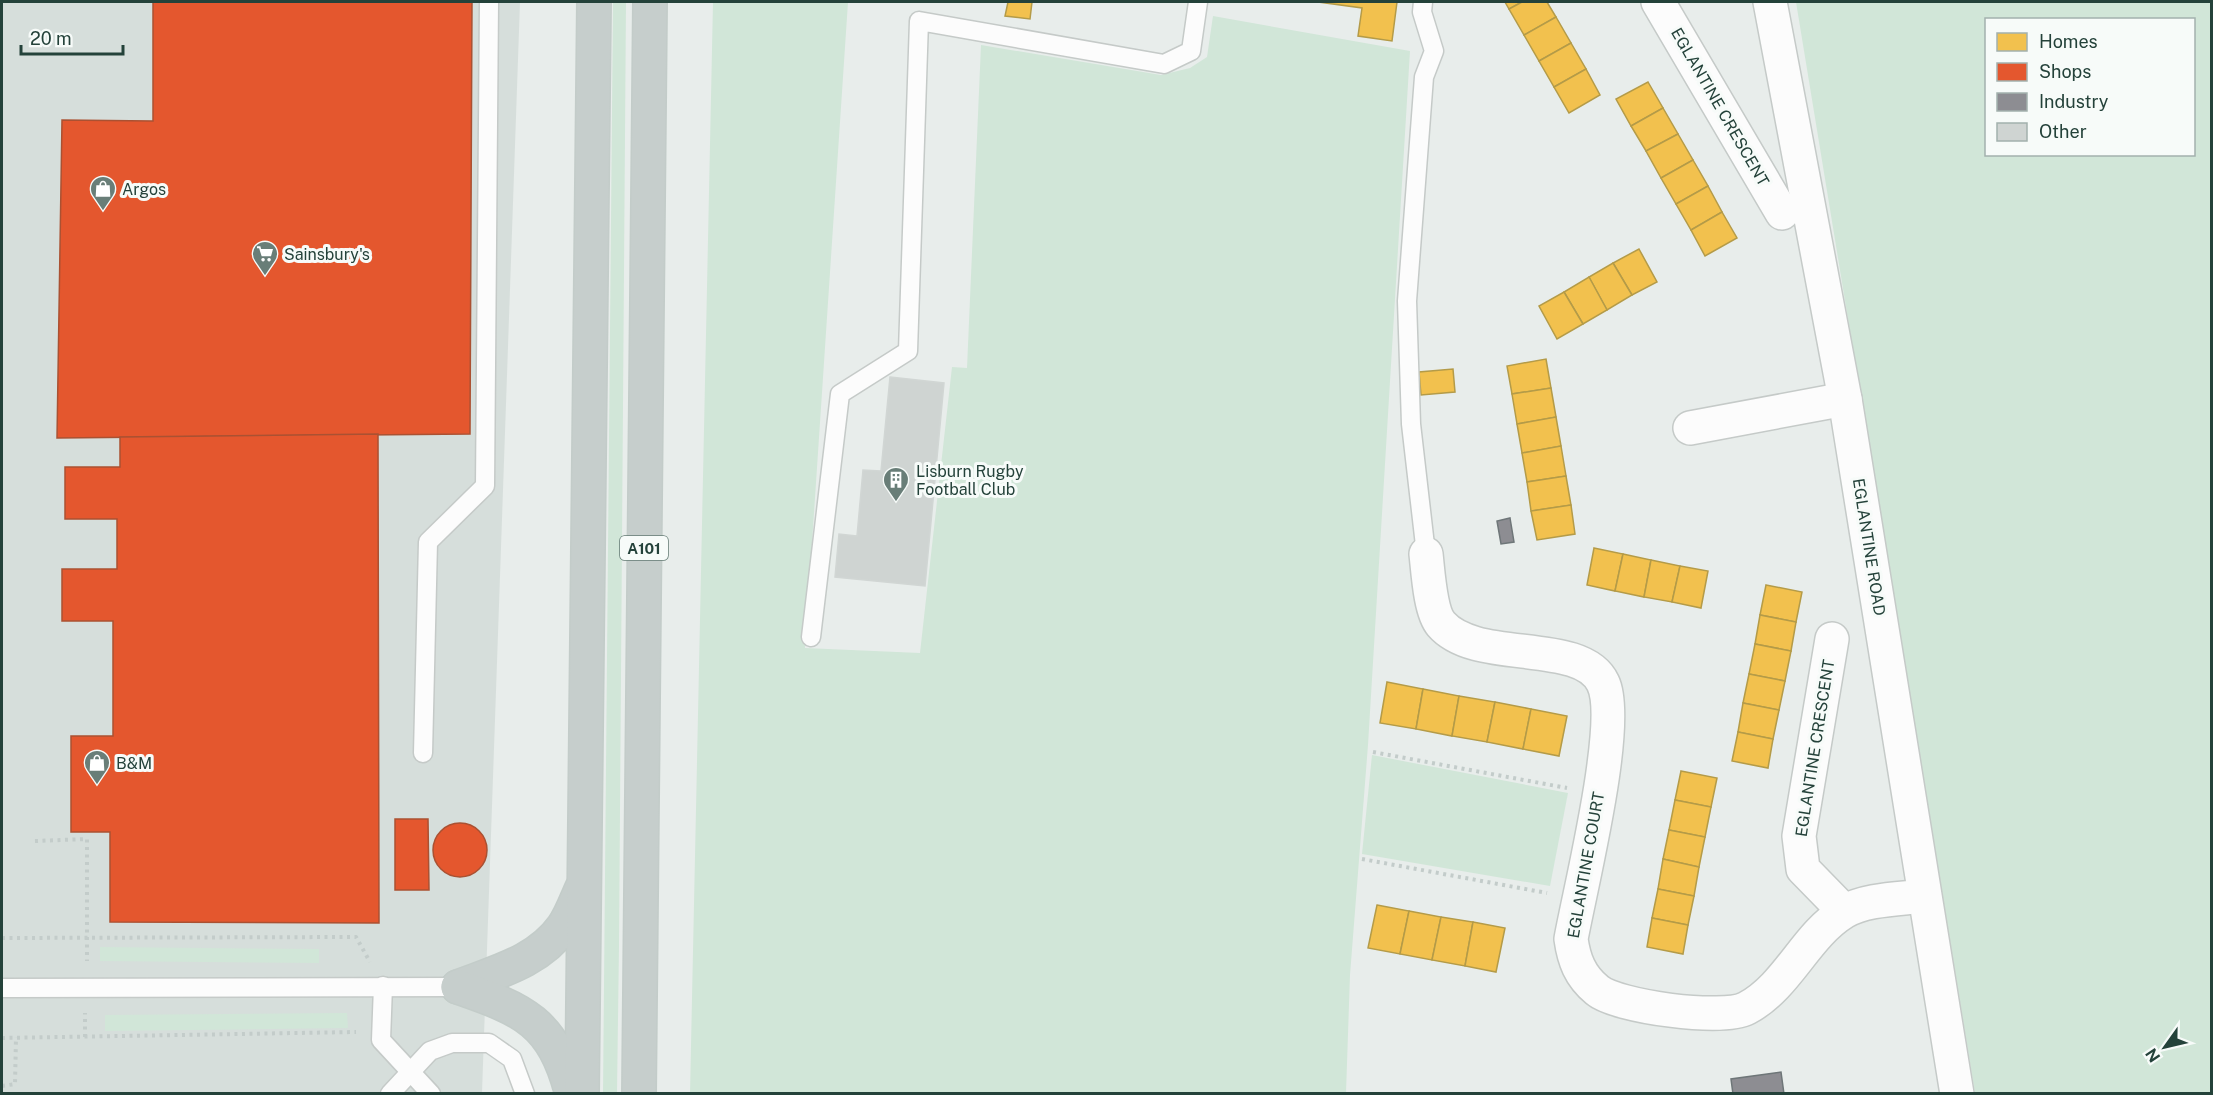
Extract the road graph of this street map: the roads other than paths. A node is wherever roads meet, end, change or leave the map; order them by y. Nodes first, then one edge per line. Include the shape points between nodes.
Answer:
1 (489, 2) edge
2 (594, 2) edge
3 (650, 2) edge
4 (1197, 2) edge
5 (1423, 2) edge
6 (1658, 2) edge
7 (1770, 2) edge
8 (1782, 213) dead end
9 (1845, 399) junction
10 (1690, 428) dead end
11 (1426, 554) joint
12 (811, 637) dead end
13 (1832, 639) dead end
14 (423, 753) dead end
15 (585, 881) junction
16 (1924, 896) junction
17 (1844, 911) junction
18 (383, 986) junction
19 (458, 987) junction
20 (2, 988) edge
21 (410, 1072) junction
22 (390, 1094) edge
23 (431, 1094) edge
24 (525, 1094) edge
25 (572, 1094) edge
26 (582, 1094) edge
27 (639, 1094) edge
28 (1957, 1094) edge

1 - 14 lane via 485,486 428,542
2 - 15 highway
3 - 27 highway, A101
4 - 12 lane via 1191,51 1164,64 919,21 908,351 840,394
5 - 11 lane via 1422,12 1434,51 1424,78 1407,301 1411,424
6 - 8 street, EGLANTINE CRESCENT
7 - 9 street, EGLANTINE ROAD
9 - 10 street
9 - 16 street, EGLANTINE ROAD
11 - 17 street, EGLANTINE COURT via 1431,596 1440,624 1464,641 1581,661 1603,682 1608,707 1608,748 1571,939 1574,959 1598,992 1616,1000 1700,1014 1745,1010 1770,993
13 - 17 street, EGLANTINE CRESCENT via 1799,836 1803,869
15 - 19 highway via 563,927 537,954
15 - 26 highway
16 - 17 street, EGLANTINE COURT
16 - 28 street, EGLANTINE ROAD
18 - 19 lane
18 - 20 lane
18 - 21 lane via 381,1040
19 - 25 highway via 504,1003 537,1023 563,1059
21 - 22 lane
21 - 23 lane
21 - 24 lane via 430,1051 452,1043 489,1043 512,1059

